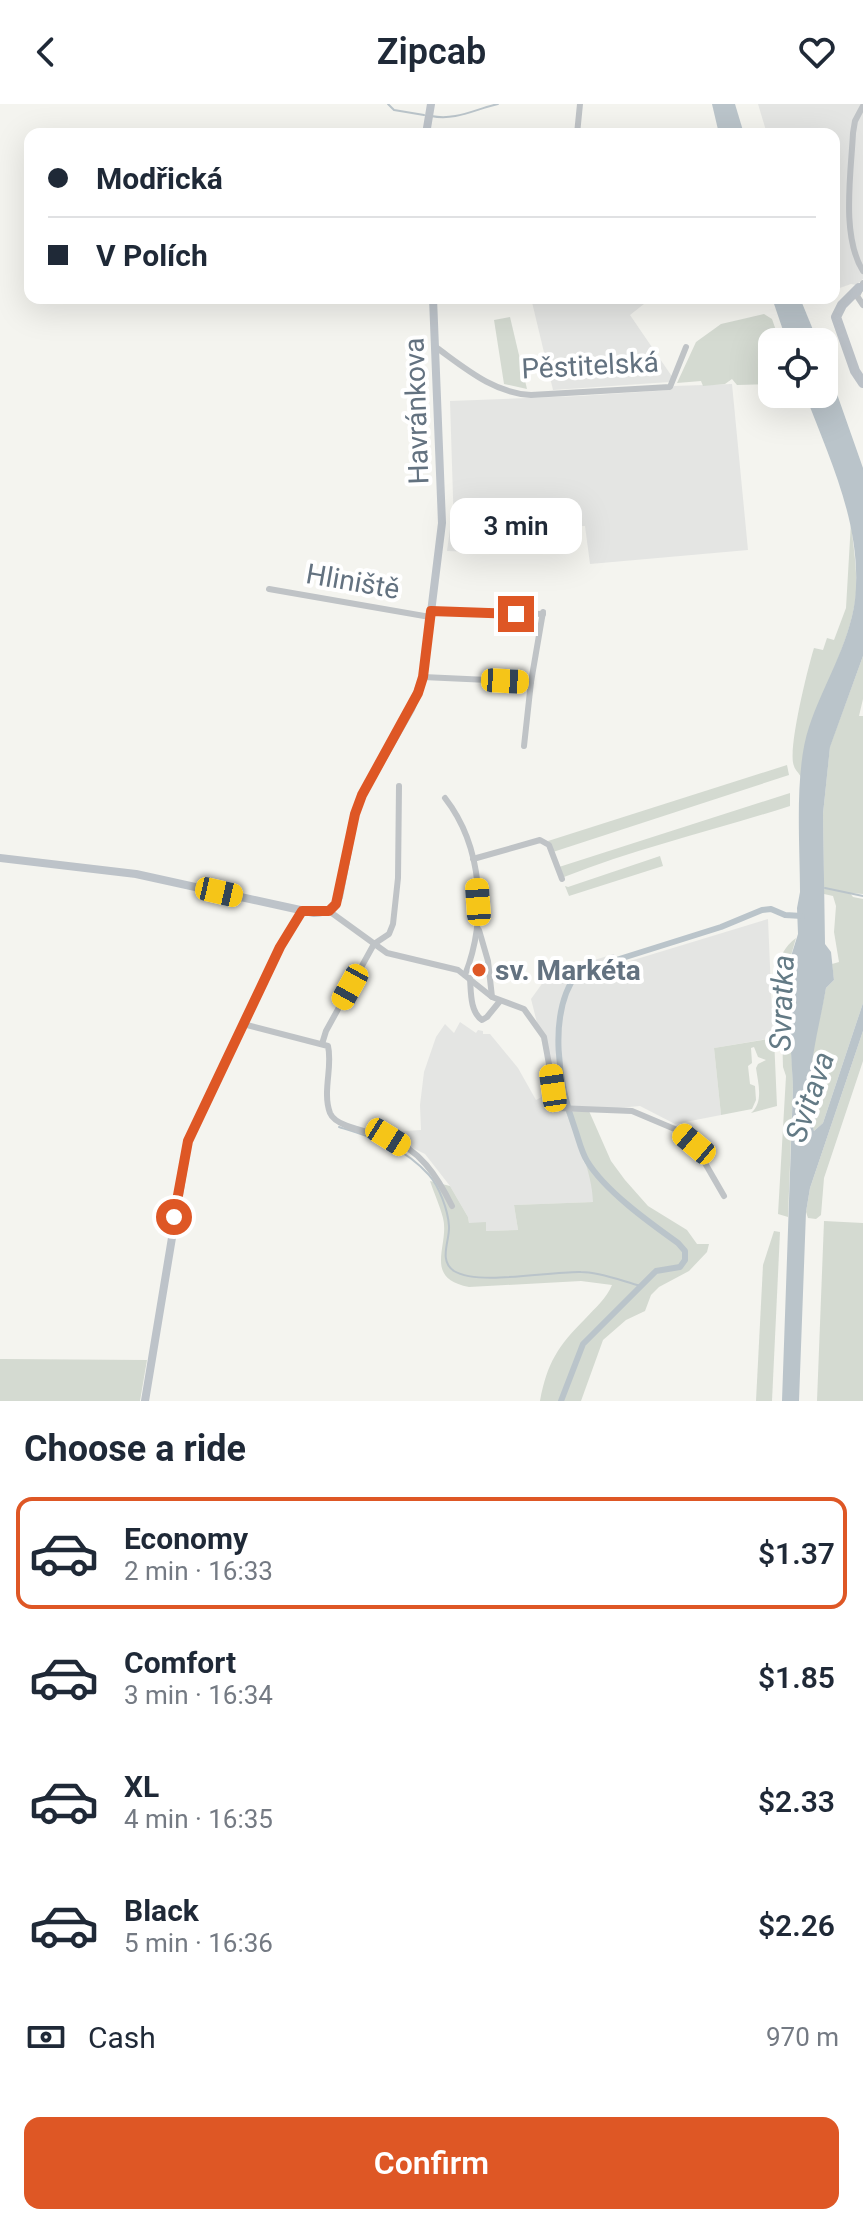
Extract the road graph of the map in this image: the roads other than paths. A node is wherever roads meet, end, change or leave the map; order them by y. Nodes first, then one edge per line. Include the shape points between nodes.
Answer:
1 (580, 104) edge
2 (430, 106) edge
3 (863, 106) edge
4 (427, 128) edge
5 (578, 128) edge
6 (861, 268) edge
7 (861, 285) edge
8 (433, 304) edge
9 (861, 304) edge
10 (842, 305) junction
11 (686, 347) dead end
12 (437, 348) junction
13 (863, 383) edge
14 (269, 589) dead end
15 (430, 614) junction
16 (423, 677) junction
17 (531, 682) junction
18 (524, 746) dead end
19 (399, 786) dead end
20 (445, 798) dead end
21 (0, 858) edge
22 (473, 859) junction
23 (562, 879) dead end
24 (302, 911) junction
25 (329, 911) junction
26 (478, 926) junction
27 (374, 944) junction
28 (488, 961) junction
29 (470, 962) junction
30 (467, 976) junction
31 (492, 997) junction
32 (500, 1001) junction
33 (243, 1024) junction
34 (322, 1044) junction
35 (724, 1196) dead end
36 (452, 1206) dead end
37 (145, 1401) edge

1 - 5 street
2 - 4 street
3 - 6 street via 853,127 850,231
6 - 7 street
7 - 9 street
7 - 10 highway
8 - 12 street, Havránkova
9 - 10 highway
10 - 13 highway via 837,322
11 - 12 street, Pěstitelská via 670,387 531,395 490,383
12 - 15 street, Havránkova via 442,523
14 - 15 street, Hliniště
15 - 16 street, Havránkova
15 - 17 street, Hliniště via 543,613
16 - 17 street
16 - 25 street, Havránkova via 411,709 362,795 339,897
17 - 18 street
19 - 27 street via 393,924
20 - 22 street
21 - 24 street via 136,874
22 - 23 street via 540,840 549,845
22 - 26 street
24 - 25 street
24 - 33 street
25 - 27 street
26 - 28 street
26 - 29 street
27 - 30 street via 389,955
27 - 34 street
28 - 29 street
28 - 31 street
29 - 30 street
30 - 31 street
30 - 32 street via 477,1017 487,1017
31 - 32 street
32 - 35 street via 524,1009 544,1037 555,1106 632,1111 677,1130 694,1144
33 - 34 street
33 - 37 street via 188,1141
34 - 36 street via 330,1051 326,1081 334,1119 388,1137 416,1154 435,1173

